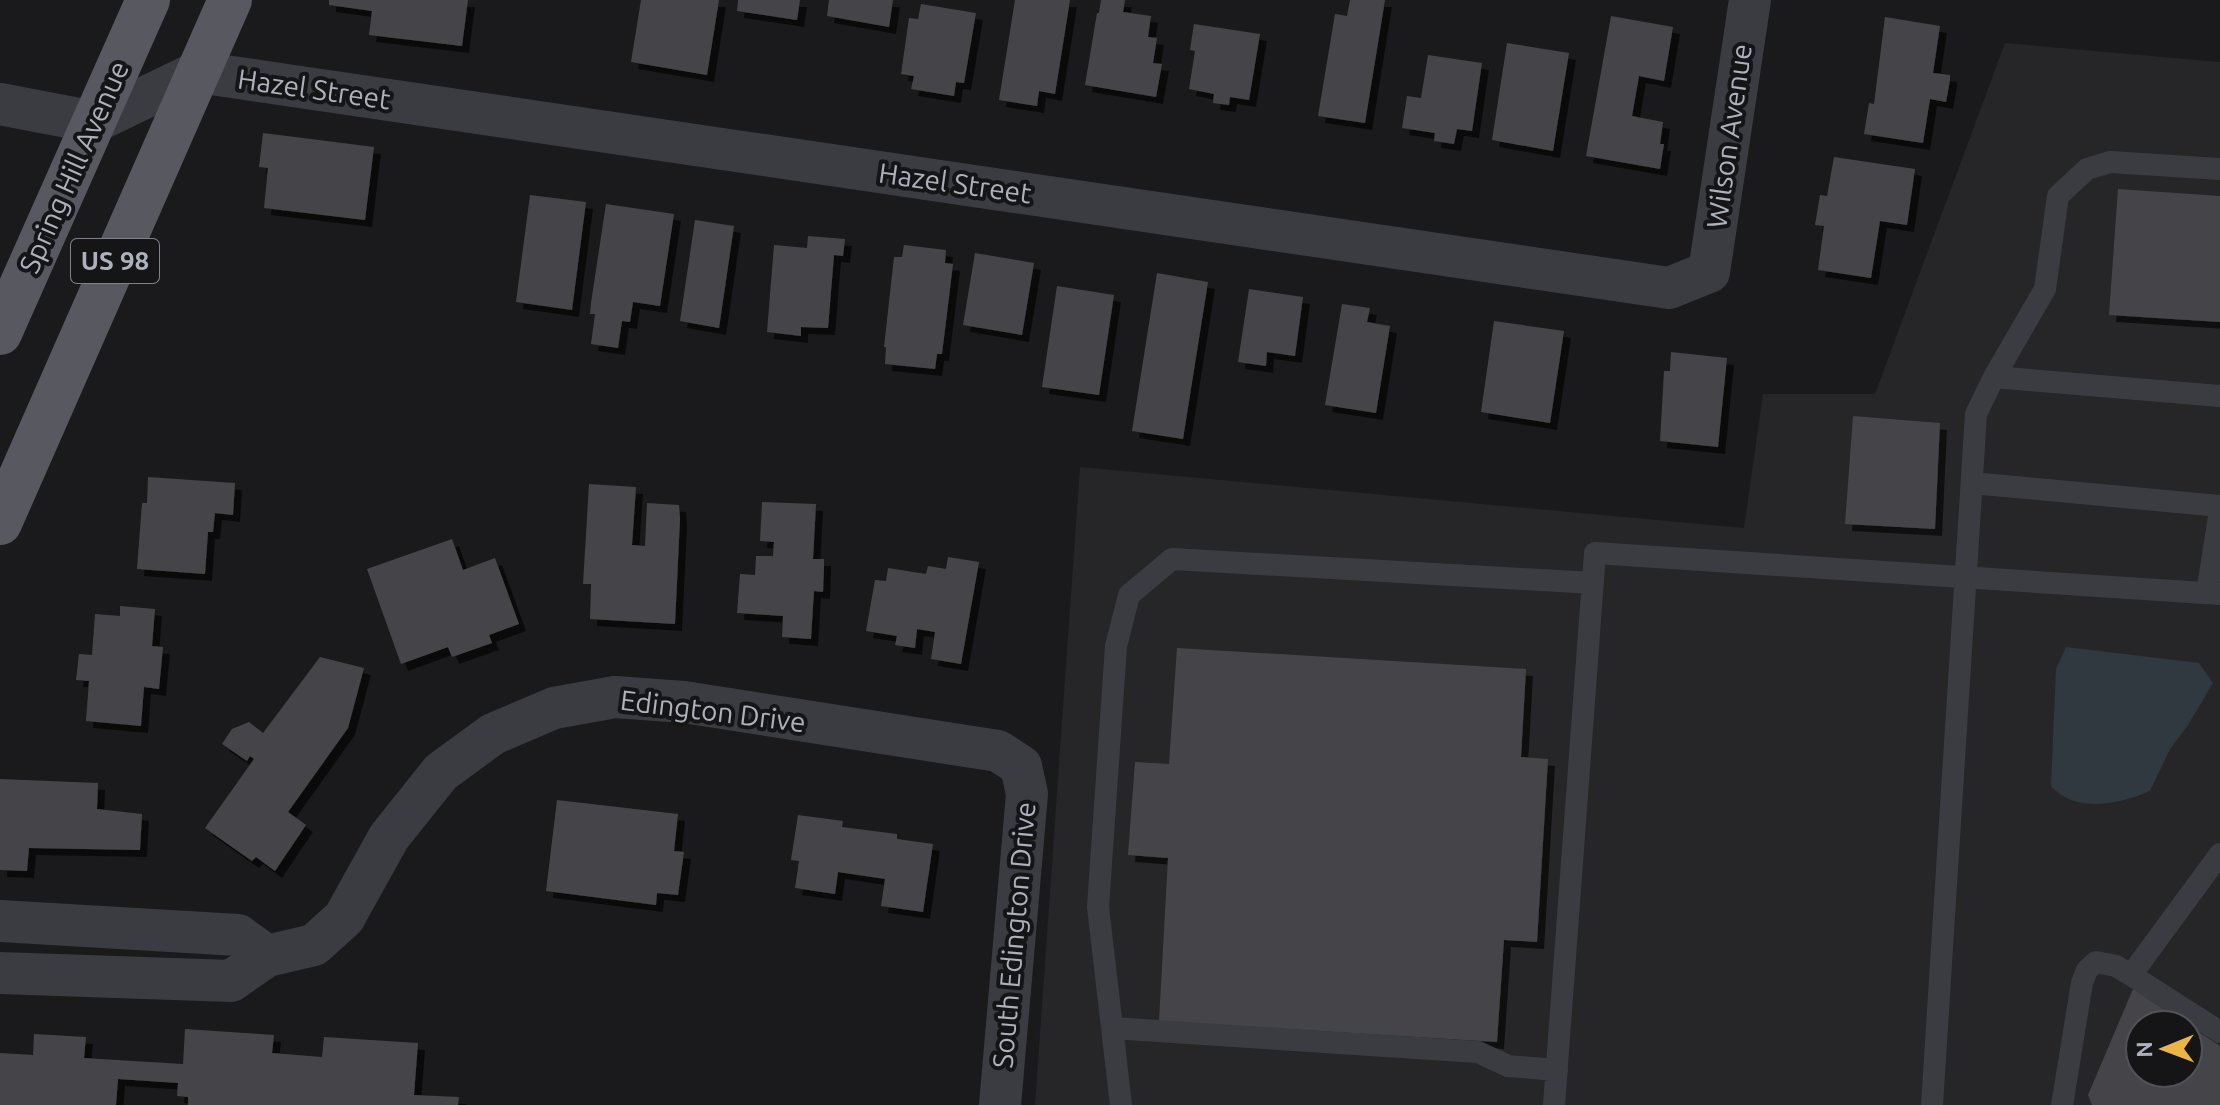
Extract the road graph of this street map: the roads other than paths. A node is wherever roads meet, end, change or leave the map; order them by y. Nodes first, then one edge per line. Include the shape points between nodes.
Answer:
1 (148, 0) edge
2 (230, 0) edge
3 (1750, 0) edge
4 (198, 72) junction
5 (0, 104) edge
6 (94, 122) junction
7 (2220, 169) edge
8 (1709, 272) joint
9 (0, 333) edge
10 (1994, 377) junction
11 (2220, 396) edge
12 (1972, 483) junction
13 (2220, 508) edge
14 (0, 523) edge
15 (1966, 577) junction
16 (1593, 583) junction
17 (2213, 594) edge
18 (1021, 766) joint
19 (2220, 854) edge
20 (0, 921) edge
21 (267, 956) junction
22 (0, 973) edge
23 (2131, 975) junction
24 (1112, 1028) junction
25 (2220, 1032) edge
26 (1557, 1070) junction
27 (1000, 1105) edge
28 (1121, 1105) edge
29 (1554, 1105) edge
30 (1932, 1105) edge
31 (2062, 1105) edge

1 - 6 main road, Spring Hill Avenue / US 98
2 - 4 main road, US 98
3 - 8 street, Wilson Avenue
4 - 6 street
4 - 8 street, Hazel Street via 1669,288
4 - 14 main road, US 98
5 - 6 street
6 - 9 main road, Spring Hill Avenue / US 98
7 - 10 lane via 2110,162 2087,169 2058,196 2045,289
10 - 11 lane
10 - 12 lane via 1976,414
12 - 13 lane
12 - 15 lane
13 - 17 lane
15 - 16 lane via 1595,553
15 - 17 lane
15 - 30 lane
16 - 24 lane via 1172,559 1129,595 1116,646 1098,907
16 - 26 lane
18 - 21 street, Edington Drive via 998,751 684,702 615,697 554,708 493,734 441,772 389,837 344,918 314,945
18 - 27 street, South Edington Drive via 1027,794
19 - 23 lane
20 - 21 street via 238,935
21 - 22 street, Edington Drive via 231,981
23 - 25 lane
23 - 31 lane via 2096,962 2087,970
24 - 26 lane via 1478,1052 1508,1066
24 - 28 lane
26 - 29 lane

